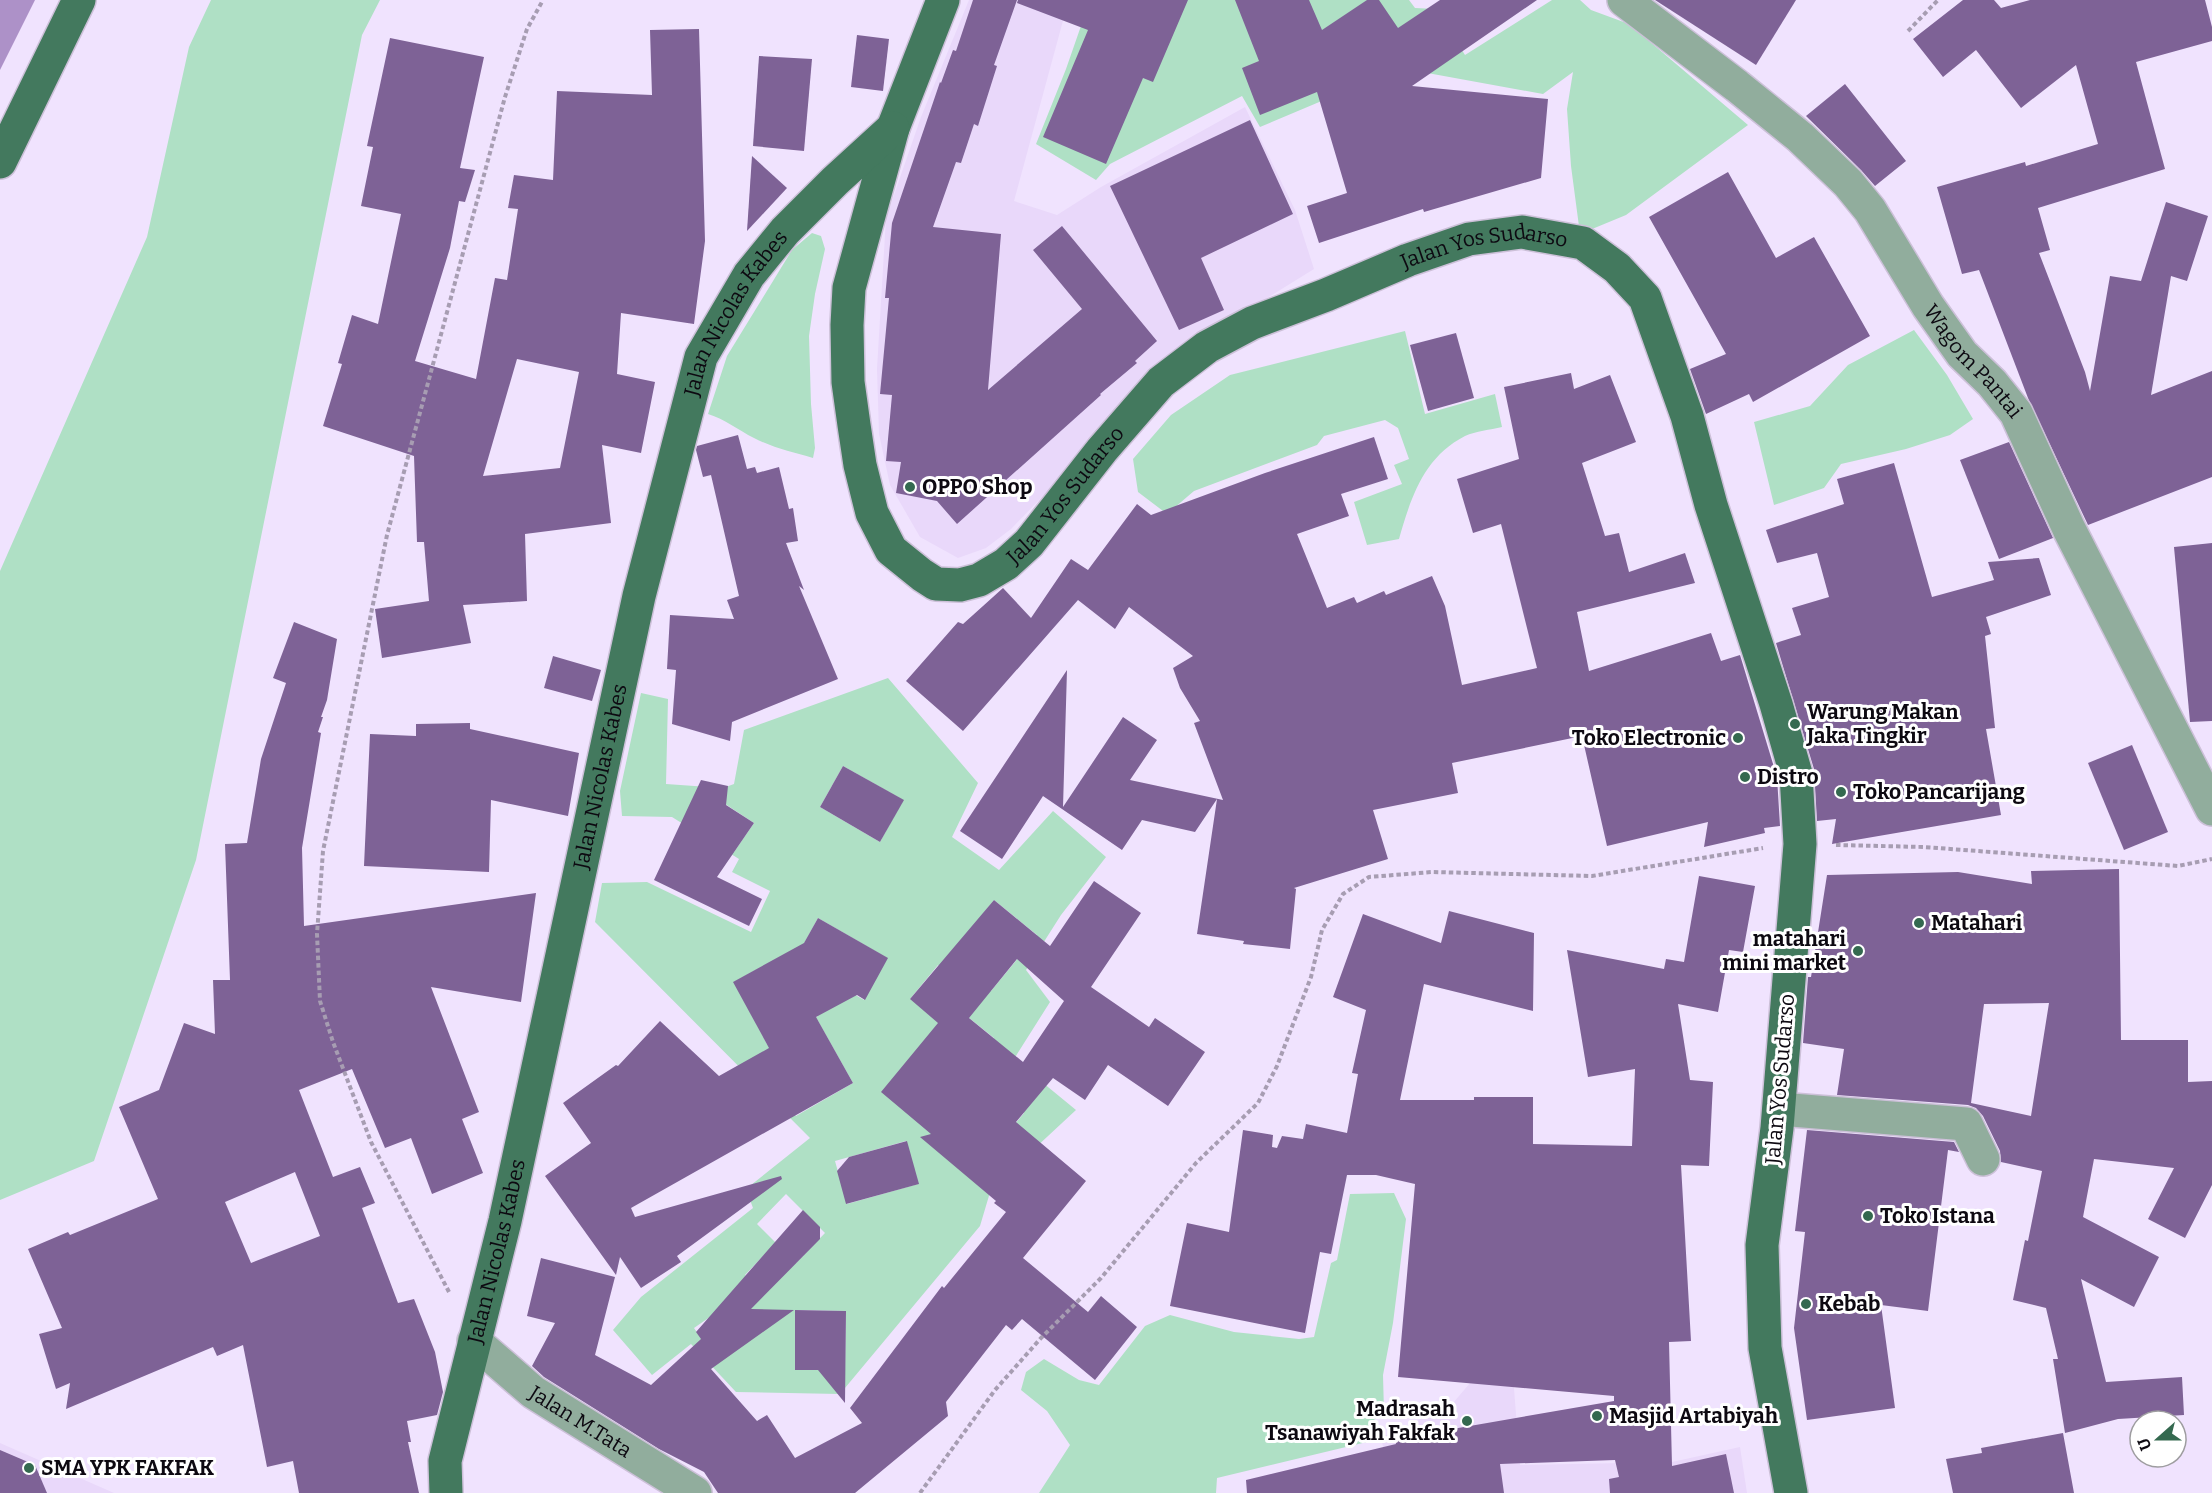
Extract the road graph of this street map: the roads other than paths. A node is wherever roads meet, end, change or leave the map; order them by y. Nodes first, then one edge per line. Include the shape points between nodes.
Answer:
1 (79, 0) edge
2 (943, 0) edge
3 (1624, 0) edge
4 (893, 128) junction
5 (0, 162) edge
6 (2212, 809) edge
7 (1779, 1109) junction
8 (1983, 1159) dead end
9 (474, 1341) junction
10 (446, 1493) edge
11 (695, 1493) edge
12 (1791, 1493) edge

1 - 5 main road
2 - 4 main road, Jalan Yos Sudarso
3 - 6 street, Wagom Pantai via 1800,137 1870,210 1962,354 2016,413 2069,530
4 - 7 main road, Jalan Yos Sudarso via 849,288 848,382 860,465 875,521 891,550 936,584 960,585 979,580 1006,564 1029,543 1161,382 1207,346 1252,323 1408,260 1469,239 1522,232 1583,243 1617,268 1645,298 1687,416 1711,505 1797,774 1800,844
4 - 9 main road, Jalan Nicolas Kabes via 785,231 749,275 701,357 639,596 505,1221
7 - 8 street via 1966,1124
7 - 12 main road, Jalan Yos Sudarso via 1762,1245 1765,1348
9 - 10 main road, Jalan Nicolas Kabes via 445,1461
9 - 11 street, Jalan M.Tata via 533,1392

